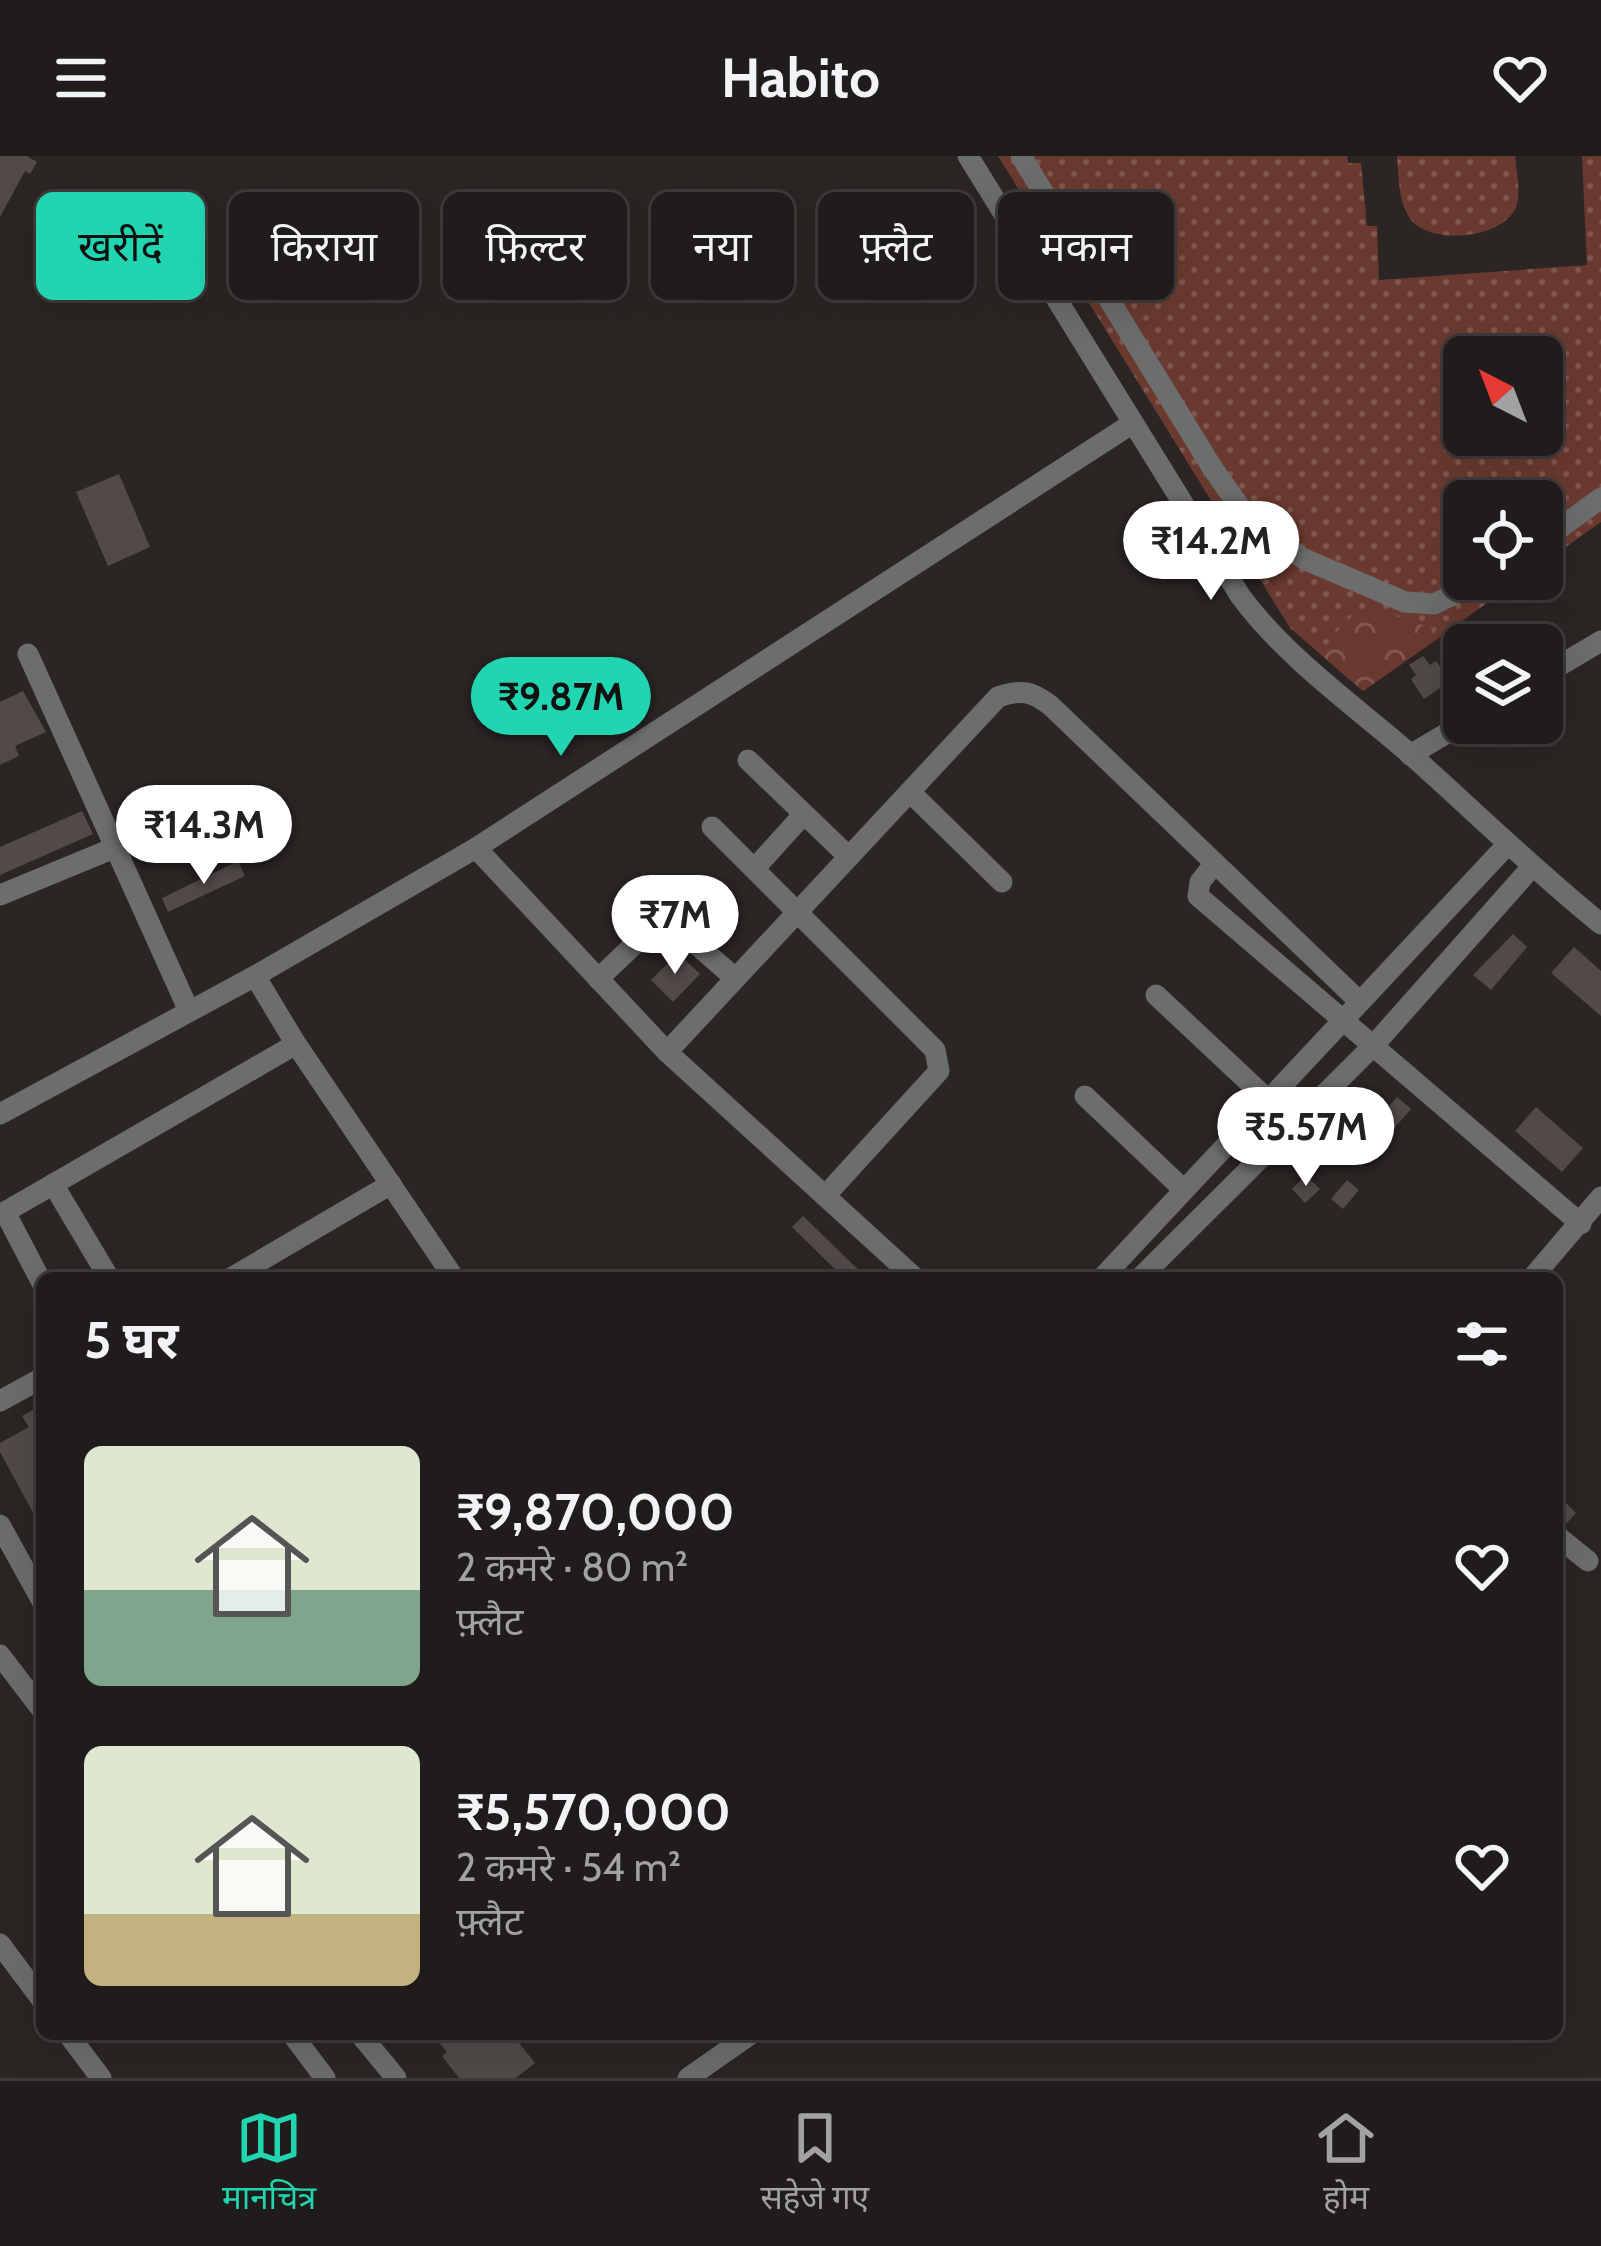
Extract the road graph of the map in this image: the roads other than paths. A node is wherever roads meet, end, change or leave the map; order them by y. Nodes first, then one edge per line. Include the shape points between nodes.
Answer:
1 (968, 156) edge
2 (1021, 156) edge
3 (1133, 422) junction
4 (1601, 499) edge
5 (1563, 526) edge
6 (1443, 600) edge
7 (1601, 641) edge
8 (28, 654) dead end
9 (1563, 664) edge
10 (1443, 735) edge
11 (1410, 755) junction
12 (748, 760) dead end
13 (910, 792) junction
14 (803, 815) junction
15 (712, 827) dead end
16 (1507, 845) junction
17 (114, 848) junction
18 (476, 848) junction
19 (849, 857) junction
20 (1215, 863) junction
21 (755, 868) junction
22 (1531, 868) junction
23 (1002, 882) dead end
24 (0, 895) edge
25 (799, 910) junction
26 (1601, 924) edge
27 (255, 976) junction
28 (735, 978) junction
29 (598, 979) junction
30 (1156, 995) dead end
31 (1360, 1002) junction
32 (190, 1011) junction
33 (1344, 1019) junction
34 (296, 1044) junction
35 (1374, 1045) junction
36 (667, 1052) junction
37 (1085, 1096) dead end
38 (1268, 1100) junction
39 (0, 1114) edge
40 (53, 1184) junction
41 (391, 1184) junction
42 (1184, 1190) junction
43 (825, 1196) junction
44 (1601, 1197) edge
45 (2, 1213) edge
46 (1581, 1224) junction
47 (260, 1271) edge
48 (36, 1272) edge
49 (105, 1272) edge
50 (450, 1272) edge
51 (908, 1272) edge
52 (1108, 1272) edge
53 (1146, 1272) edge
54 (1537, 1272) edge
55 (36, 1381) edge
56 (0, 1401) edge
57 (0, 1525) edge
58 (1563, 1542) edge
59 (1588, 1561) dead end
60 (36, 1590) edge
61 (0, 1655) edge
62 (7, 1679) edge
63 (36, 1705) edge
64 (0, 1945) edge
65 (36, 1992) edge
66 (72, 2040) edge
67 (296, 2040) edge
68 (365, 2040) edge
69 (742, 2040) edge
70 (101, 2078) edge
71 (325, 2078) edge
72 (396, 2078) edge
73 (688, 2078) edge

1 - 3 street
2 - 6 street via 1250,521 1304,559 1405,602
3 - 11 street via 1264,626
3 - 18 street
4 - 5 street
7 - 9 street
8 - 17 street
10 - 11 street
11 - 16 street
12 - 14 street
13 - 19 street
13 - 20 street via 998,697 1036,694
13 - 23 street
14 - 19 street
14 - 21 street
15 - 21 street
16 - 22 street
16 - 31 street
17 - 24 street
17 - 32 street
18 - 27 street
18 - 29 street
19 - 25 street
20 - 31 street
20 - 33 street via 1198,896
21 - 25 street
22 - 26 street
22 - 35 street
25 - 28 street
25 - 43 street via 940,1060 939,1071
27 - 32 street
27 - 34 street
28 - 29 street via 667,920
28 - 36 street
29 - 36 street
30 - 38 street
31 - 33 street
32 - 39 street
33 - 35 street
33 - 38 street
34 - 40 street
34 - 41 street
35 - 46 street
35 - 53 street
36 - 43 street
37 - 42 street
38 - 42 street
40 - 45 street
40 - 49 street
41 - 47 street
41 - 50 street
42 - 52 street
43 - 51 street
44 - 46 street
45 - 48 street
46 - 54 street
55 - 56 street
57 - 60 street
58 - 59 street
61 - 62 street
62 - 63 street
64 - 65 street
66 - 70 street
67 - 71 street
68 - 72 street
69 - 73 street

